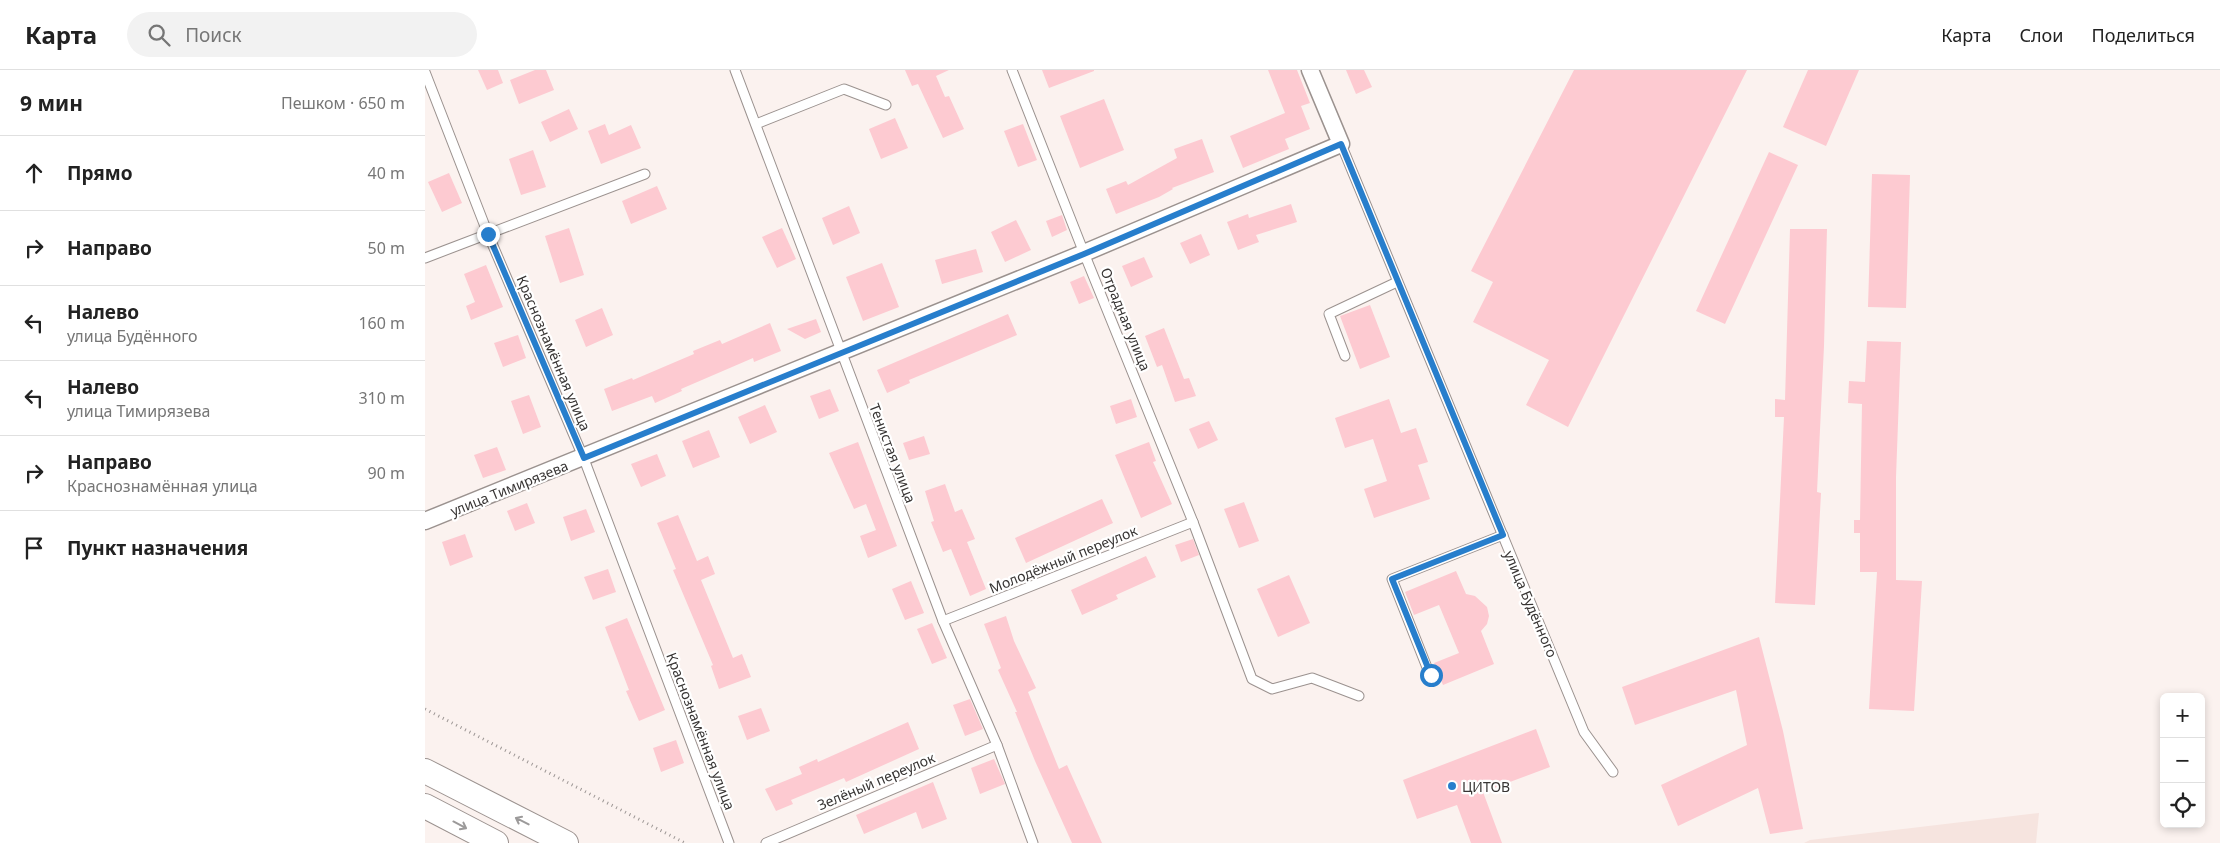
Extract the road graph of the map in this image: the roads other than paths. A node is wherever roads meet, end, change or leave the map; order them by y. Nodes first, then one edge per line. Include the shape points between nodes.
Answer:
1 (435, 70) edge
2 (735, 70) edge
3 (1012, 70) edge
4 (1310, 70) edge
5 (425, 73) edge
6 (886, 105) dead end
7 (756, 124) junction
8 (1341, 144) junction
9 (645, 174) dead end
10 (488, 234) junction
11 (1084, 254) junction
12 (425, 258) edge
13 (1397, 282) junction
14 (841, 354) junction
15 (1345, 356) dead end
16 (584, 458) junction
17 (425, 522) edge
18 (1193, 522) junction
19 (1503, 535) junction
20 (943, 621) junction
21 (1431, 675) dead end
22 (1359, 696) dead end
23 (997, 745) junction
24 (425, 771) edge
25 (1613, 772) dead end
26 (425, 806) edge
27 (495, 843) edge
28 (565, 843) edge
29 (729, 843) edge
30 (766, 843) edge
31 (1033, 843) edge

1 - 5 lane
2 - 7 lane, Тенистая улица
3 - 11 lane, Отрадная улица
4 - 8 street, улица Будённого
5 - 10 lane, Краснознамённая улица
6 - 7 lane via 844,89
7 - 14 lane, Тенистая улица
8 - 11 street, улица Тимирязева
8 - 13 lane, улица Будённого
9 - 10 lane
10 - 12 lane
10 - 16 lane, Краснознамённая улица
11 - 14 street, улица Тимирязева
11 - 18 lane, Отрадная улица
13 - 15 lane via 1329,314
13 - 19 lane, улица Будённого
14 - 16 street, улица Тимирязева
14 - 20 lane, Тенистая улица
16 - 17 street, улица Тимирязева
16 - 29 lane, Краснознамённая улица
18 - 20 lane, Молодёжный переулок
18 - 22 lane, Отрадная улица via 1252,679 1272,689 1313,678
19 - 21 lane via 1392,579
19 - 25 lane, улица Будённого via 1584,732
20 - 23 lane, Тенистая улица
23 - 30 lane, Зелёный переулок
23 - 31 lane, Тенистая улица
28 -> 24 street
26 -> 27 street

